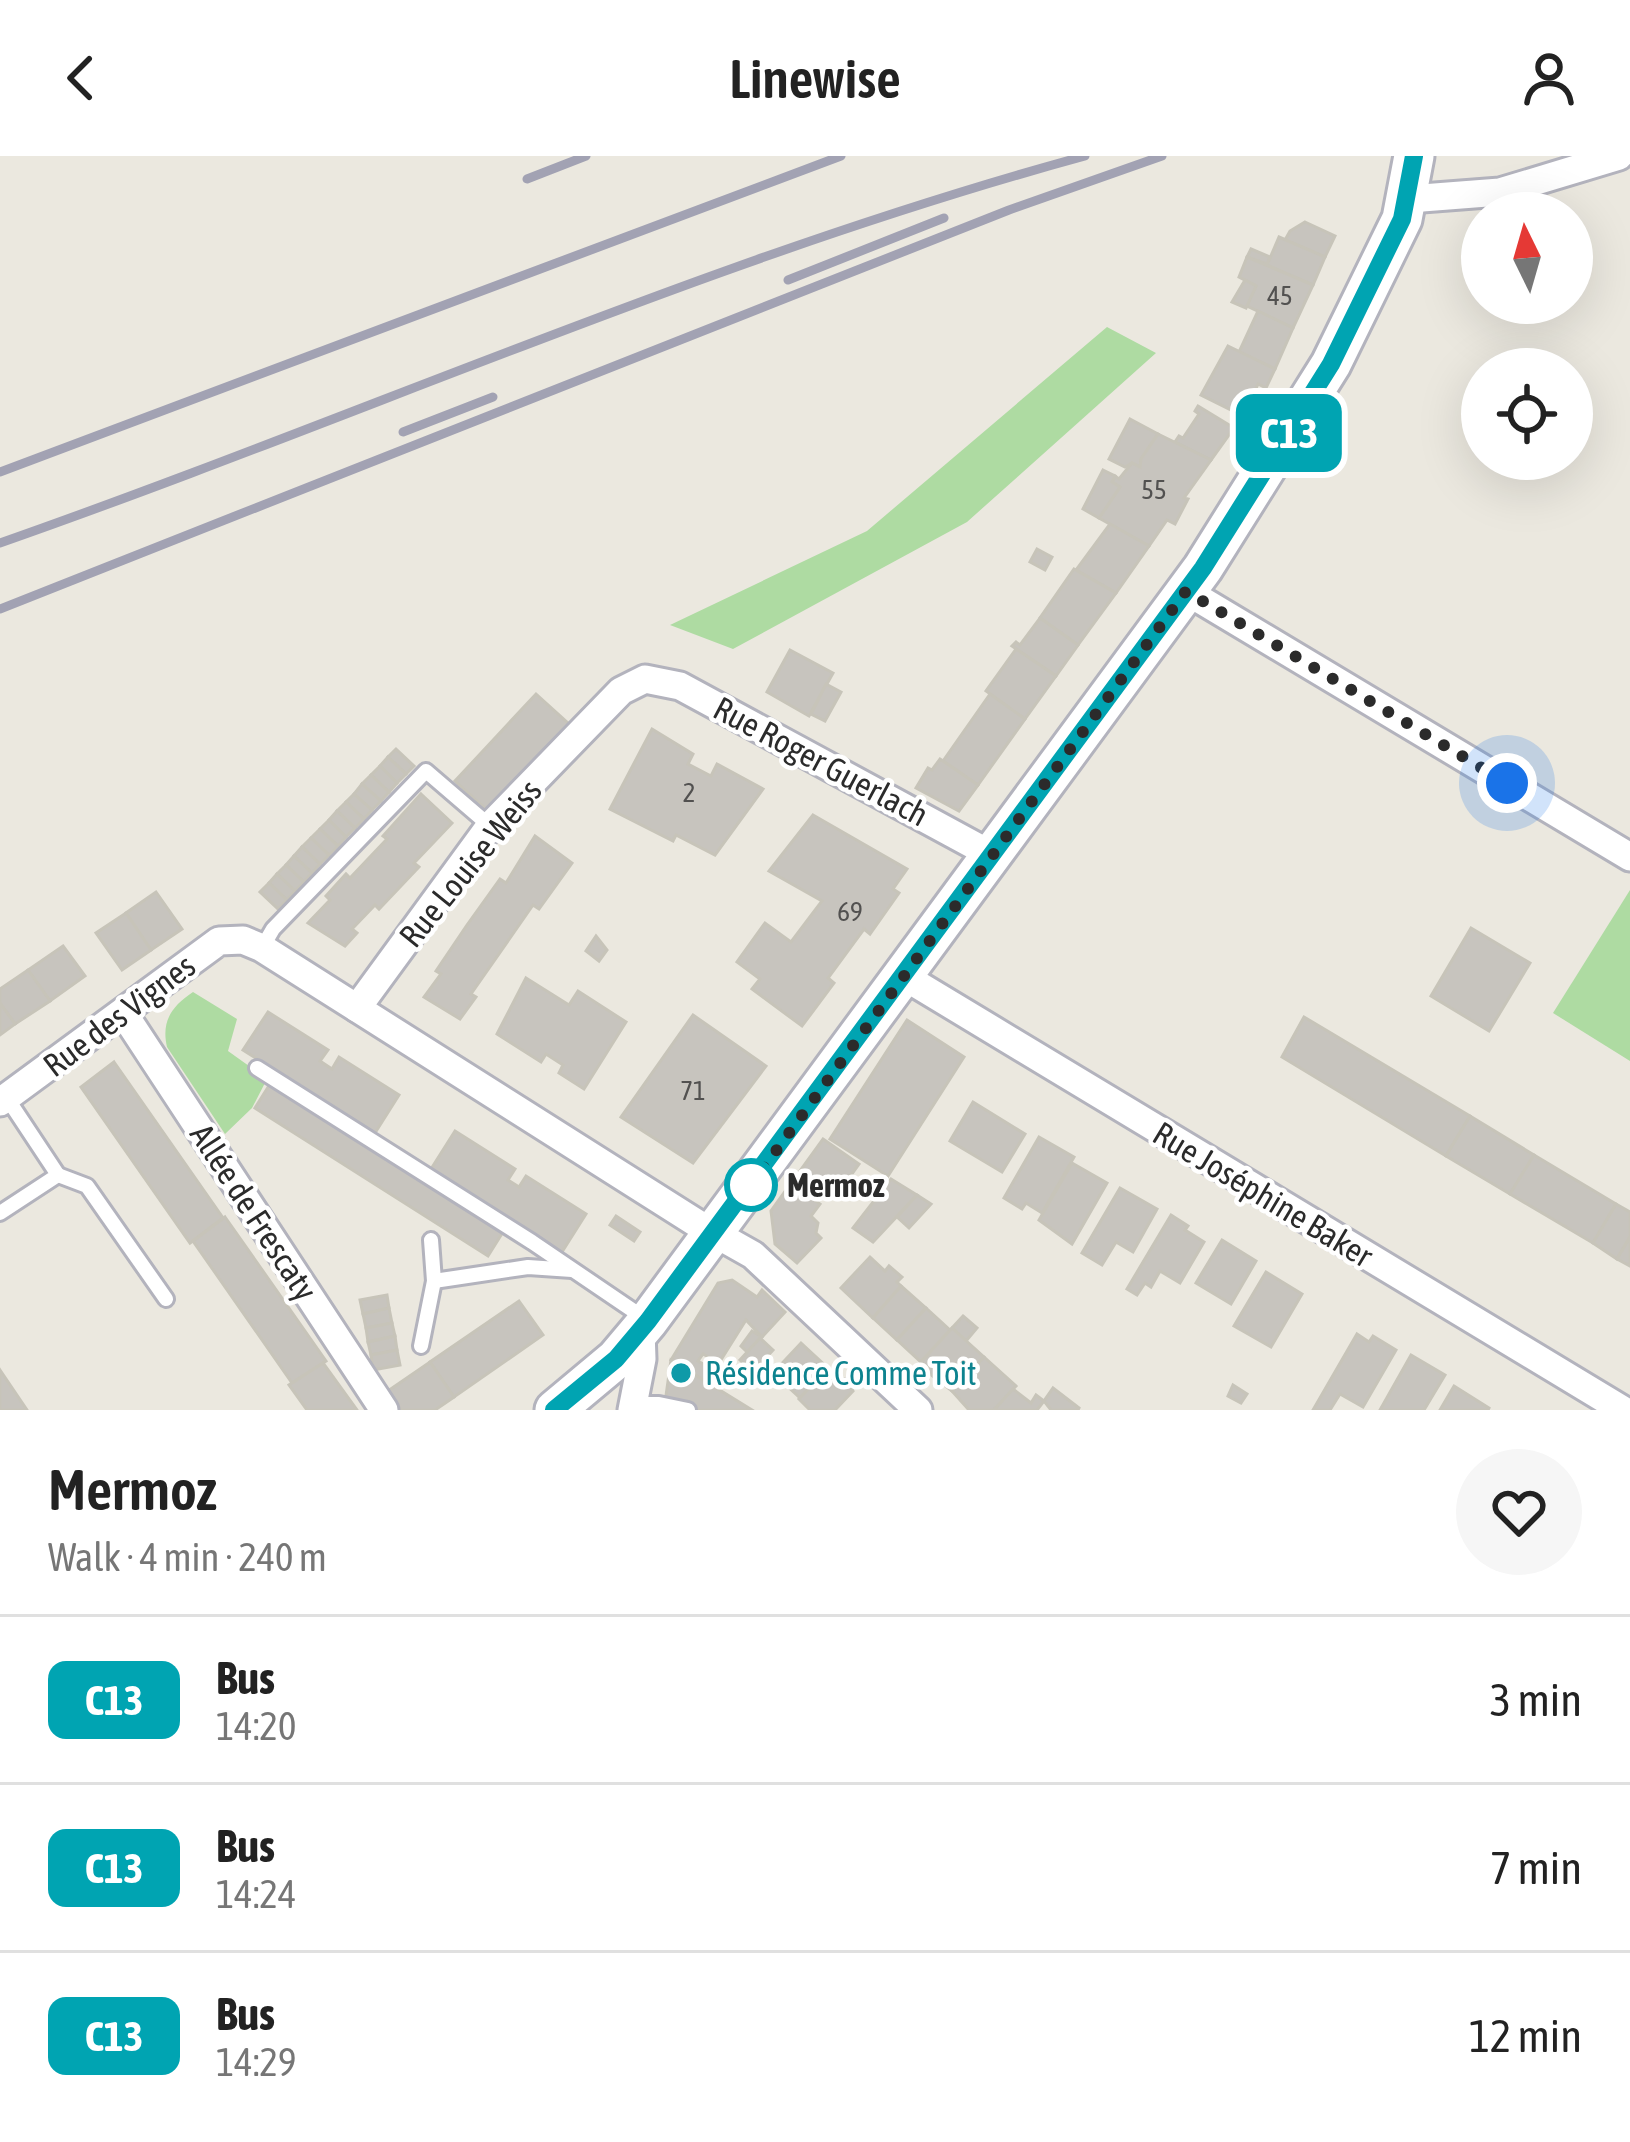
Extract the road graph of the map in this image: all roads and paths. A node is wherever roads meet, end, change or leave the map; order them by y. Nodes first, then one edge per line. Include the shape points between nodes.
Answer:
1 (1619, 156) edge
2 (1412, 175) edge
3 (1186, 591) junction
4 (645, 679) joint
5 (490, 826) junction
6 (992, 855) junction
7 (1630, 857) edge
8 (252, 944) junction
9 (905, 977) junction
10 (357, 1008) junction
11 (124, 1014) junction
12 (257, 1067) dead end
13 (3, 1100) edge
14 (58, 1174) junction
15 (0, 1213) edge
16 (716, 1231) junction
17 (431, 1240) dead end
18 (576, 1271) junction
19 (434, 1281) junction
20 (166, 1298) dead end
21 (644, 1326) junction
22 (421, 1346) dead end
23 (632, 1407) edge
24 (384, 1410) edge
25 (555, 1410) edge
26 (688, 1410) edge
27 (918, 1410) edge
28 (1623, 1410) edge

1 - 2 street via 1500,192
2 - 3 street via 1331,364
3 - 6 street
3 - 7 street
4 - 5 street, Rue Louise Weiss via 621,691
4 - 6 street, Rue Roger Guerlach via 680,686
5 - 8 lane via 426,771
5 - 10 street, Rue Louise Weiss
6 - 9 street
8 - 10 street
8 - 11 street, Rue des Vignes via 219,940
9 - 16 street
9 - 28 street, Rue Joséphine Baker
10 - 16 street
11 - 13 street, Rue des Vignes
11 - 24 street, Allée de Frescaty
12 - 18 lane
13 - 14 lane
14 - 15 lane
14 - 20 lane via 87,1186
16 - 21 street
16 - 27 street via 753,1255
17 - 19 lane
18 - 19 lane via 528,1267
18 - 21 lane
19 - 22 lane
21 - 23 street
21 - 25 street
23 - 26 lane

